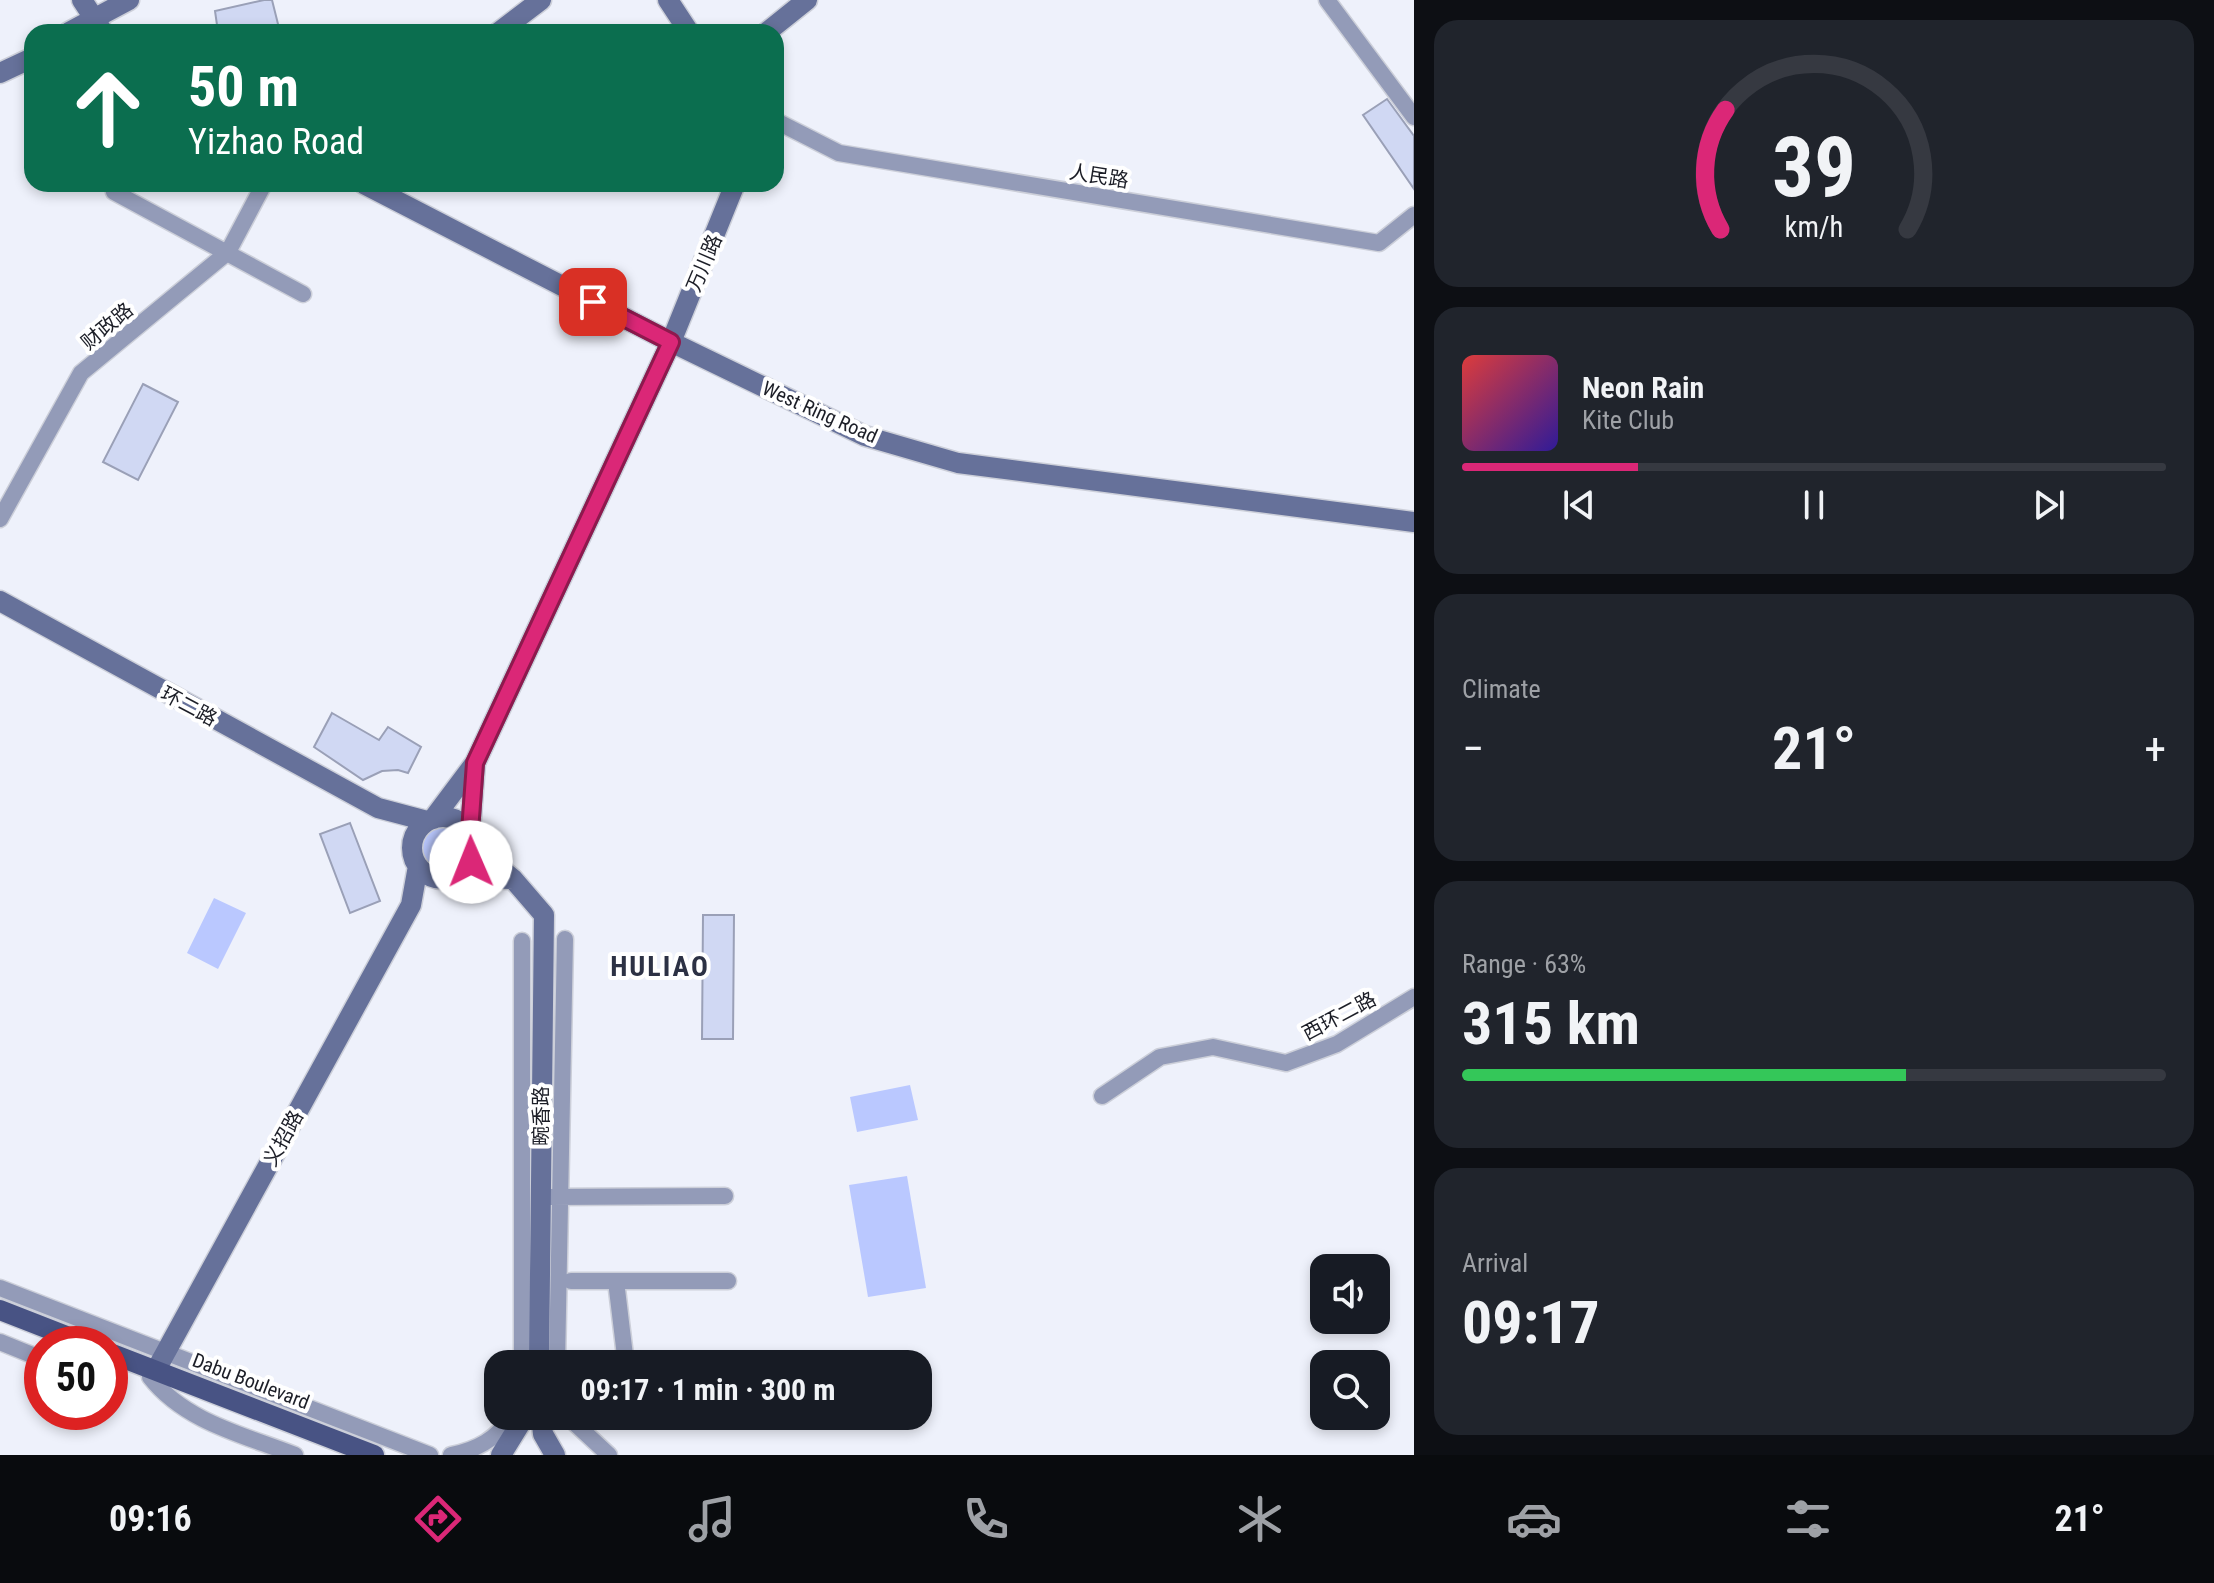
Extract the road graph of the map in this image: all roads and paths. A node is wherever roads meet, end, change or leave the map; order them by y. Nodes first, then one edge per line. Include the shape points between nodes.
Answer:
1 (82, 0) edge
2 (129, 0) edge
3 (541, 0) edge
4 (807, 0) edge
5 (1327, 0) edge
6 (666, 2) edge
7 (97, 24) edge
8 (99, 24) edge
9 (510, 24) edge
10 (683, 24) edge
11 (777, 24) edge
12 (24, 59) edge
13 (0, 71) edge
14 (1414, 117) edge
15 (784, 125) edge
16 (114, 192) dead end
17 (260, 192) edge
18 (380, 192) edge
19 (732, 192) edge
20 (1414, 215) edge
21 (228, 252) junction
22 (303, 294) dead end
23 (671, 342) junction
24 (0, 519) edge
25 (1414, 522) edge
26 (0, 601) edge
27 (475, 763) junction
28 (378, 808) junction
29 (430, 820) junction
30 (472, 839) junction
31 (416, 857) junction
32 (449, 878) junction
33 (513, 879) junction
34 (411, 905) junction
35 (565, 939) dead end
36 (522, 941) dead end
37 (1414, 997) edge
38 (1102, 1096) dead end
39 (550, 1196) junction
40 (725, 1196) dead end
41 (571, 1281) dead end
42 (616, 1281) junction
43 (728, 1281) dead end
44 (0, 1288) edge
45 (0, 1310) edge
46 (0, 1319) edge
47 (41, 1326) edge
48 (24, 1328) edge
49 (0, 1342) edge
50 (522, 1350) edge
51 (540, 1350) edge
52 (556, 1350) edge
53 (624, 1350) edge
54 (24, 1352) edge
55 (128, 1358) edge
56 (128, 1363) edge
57 (157, 1367) junction
58 (503, 1430) edge
59 (516, 1430) edge
60 (543, 1430) edge
61 (582, 1430) edge
62 (295, 1455) edge
63 (352, 1455) edge
64 (374, 1455) edge
65 (430, 1455) edge
66 (451, 1455) edge
67 (501, 1455) edge
68 (555, 1455) edge
69 (609, 1455) edge

1 - 7 main road
2 - 8 main road
3 - 9 main road
4 - 11 main road
5 - 14 street
6 - 10 main road
12 - 13 main road
15 - 20 street, 人民路 via 839,153 1379,243
16 - 21 street
17 - 21 street, 财政路
18 - 23 main road, West Ring Road
19 - 23 main road, 万川路
21 - 22 street
21 - 24 street, 财政路 via 81,373
23 - 25 main road, West Ring Road via 865,436 958,463
23 - 27 main road, 万川路
26 - 28 main road, 环二路
27 - 29 main road
27 - 30 main road
28 - 29 main road
28 - 31 main road
29 - 30 main road via 457,820
29 - 31 main road via 416,834
30 - 32 main road via 471,862
30 - 33 main road, 畹香路
31 - 32 main road via 429,876
31 - 34 main road
32 - 33 main road
32 - 34 main road
33 - 39 main road, 畹香路 via 544,915
34 - 57 main road, 义招路
35 - 39 street
36 - 50 street
37 - 38 street, 西环二路 via 1337,1044 1286,1063 1213,1047 1160,1057
39 - 40 street
39 - 51 main road, 畹香路
39 - 52 street
41 - 42 street
42 - 43 street
42 - 53 street
44 - 57 street
45 - 47 main road
46 - 48 main road
49 - 54 street
55 - 57 main road, Dabu Boulevard
56 - 57 main road, Dabu Boulevard
57 - 62 street via 187,1412
57 - 63 main road, Dabu Boulevard
57 - 64 main road, Dabu Boulevard
57 - 65 street
58 - 66 street via 481,1446
59 - 67 main road
60 - 68 main road
61 - 69 street

